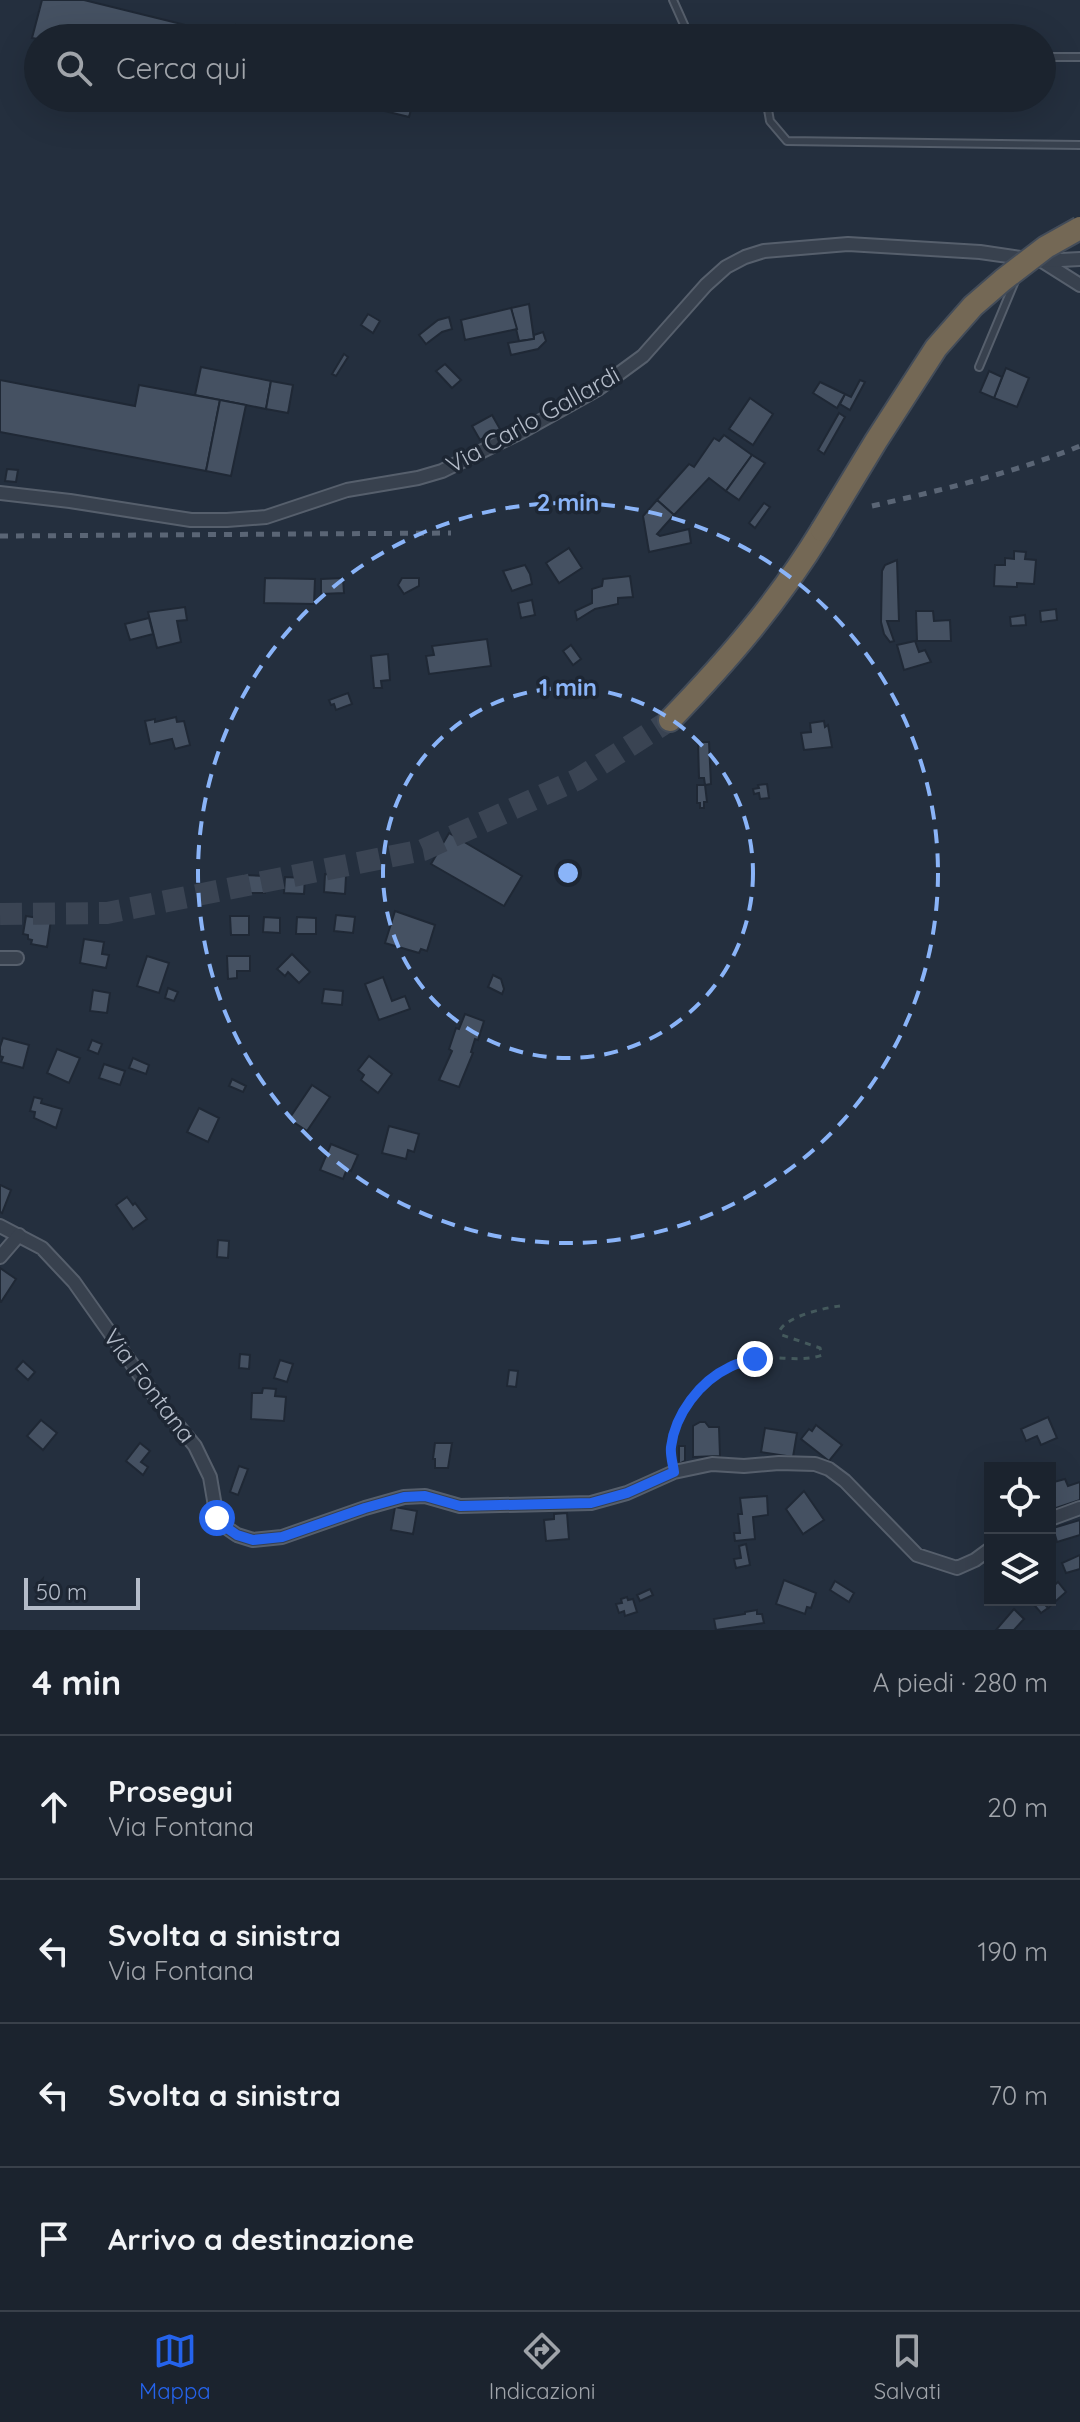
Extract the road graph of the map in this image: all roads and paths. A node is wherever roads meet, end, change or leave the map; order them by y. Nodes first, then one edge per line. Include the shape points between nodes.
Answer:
1 (673, 0) edge
2 (684, 24) edge
3 (1056, 57) edge
4 (1080, 57) edge
5 (768, 112) edge
6 (1080, 145) edge
7 (1080, 228) edge
8 (1023, 259) junction
9 (1080, 259) edge
10 (1042, 261) junction
11 (1080, 285) edge
12 (979, 367) dead end
13 (0, 493) edge
14 (670, 720) tunnel mouth
15 (0, 958) edge
16 (17, 958) dead end
17 (0, 1226) edge
18 (19, 1235) junction
19 (0, 1257) edge
20 (840, 1306) dead end
21 (674, 1472) junction
22 (1080, 1508) edge
23 (1056, 1517) edge
24 (984, 1553) edge

1 - 2 lane
3 - 4 lane
5 - 6 lane via 787,141
7 - 14 highway, bridge via 1003,280 936,348 763,618
8 - 10 street, Via Carlo Gallardi
8 - 12 lane
8 - 13 street, Via Carlo Gallardi via 848,244 745,257 706,285 621,374 521,432 442,471 347,490 266,517 191,520
9 - 10 street, Via Carlo Gallardi
10 - 11 street
15 - 16 street
17 - 18 street, Via Fontana
18 - 19 street
18 - 21 street, Via Fontana via 42,1248 74,1282 195,1446 210,1477 217,1518 237,1535 253,1540 282,1537 404,1497 425,1496 460,1506 591,1503
20 - 21 path via 805,1315 780,1330 820,1348 822,1355 730,1366 690,1400 676,1423
21 - 24 street, Via Fontana via 712,1464 815,1464 845,1481 917,1555 957,1568
22 - 23 street

